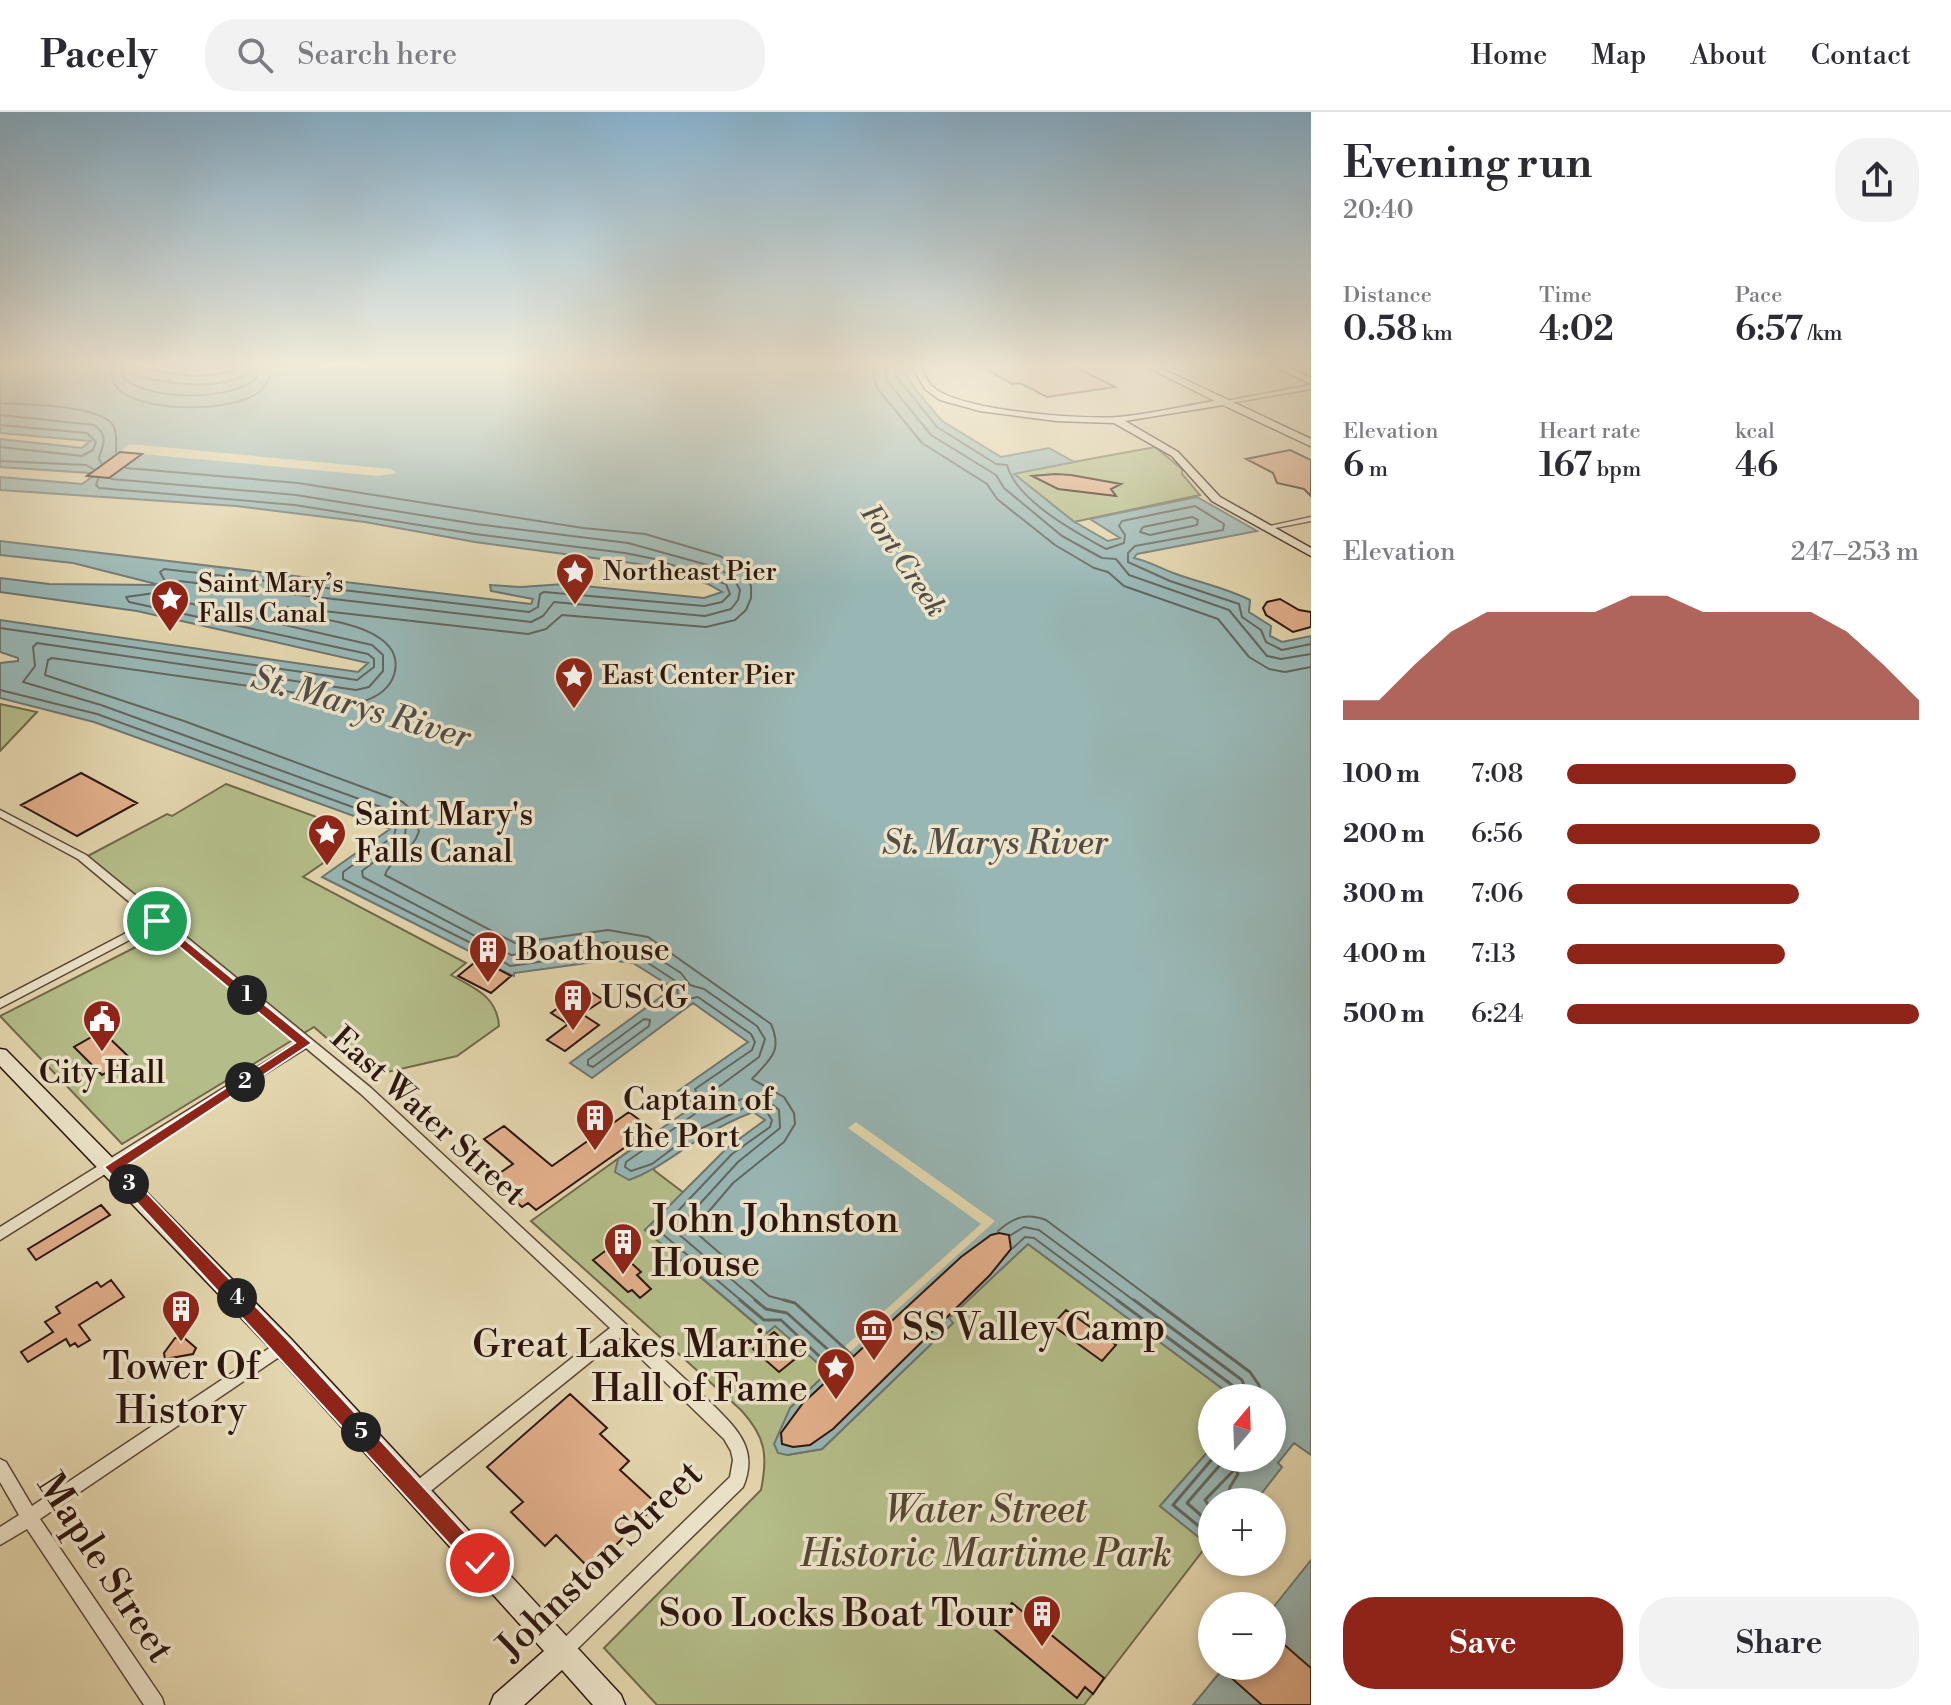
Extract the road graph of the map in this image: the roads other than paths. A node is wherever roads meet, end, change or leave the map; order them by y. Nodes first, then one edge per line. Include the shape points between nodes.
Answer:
1 (1150, 439) edge
2 (1311, 519) edge
3 (1265, 528) junction
4 (1311, 553) edge
5 (0, 813) edge
6 (157, 921) junction
7 (0, 1004) edge
8 (305, 1043) junction
9 (0, 1055) edge
10 (112, 1167) junction
11 (0, 1234) edge
12 (620, 1329) junction
13 (283, 1346) junction
14 (0, 1467) edge
15 (742, 1469) joint
16 (415, 1493) junction
17 (29, 1517) junction
18 (0, 1537) edge
19 (563, 1651) junction
20 (155, 1705) edge
21 (504, 1705) edge
22 (611, 1705) edge

1 - 3 street via 1171,451 1216,499
2 - 3 street
3 - 4 street
5 - 6 street, East Water Street via 82,857
6 - 7 street
6 - 8 street, East Water Street
8 - 10 street
8 - 12 street, East Water Street via 366,1091
9 - 10 street
10 - 11 street
10 - 13 street
12 - 15 street, East Water Street via 727,1429 742,1452
12 - 16 street
13 - 16 street
13 - 17 street
14 - 17 street, Maple Street
15 - 19 street, Johnston Street via 725,1497
16 - 19 street
17 - 18 street
17 - 20 street, Maple Street
19 - 21 street, Johnston Street
19 - 22 street

